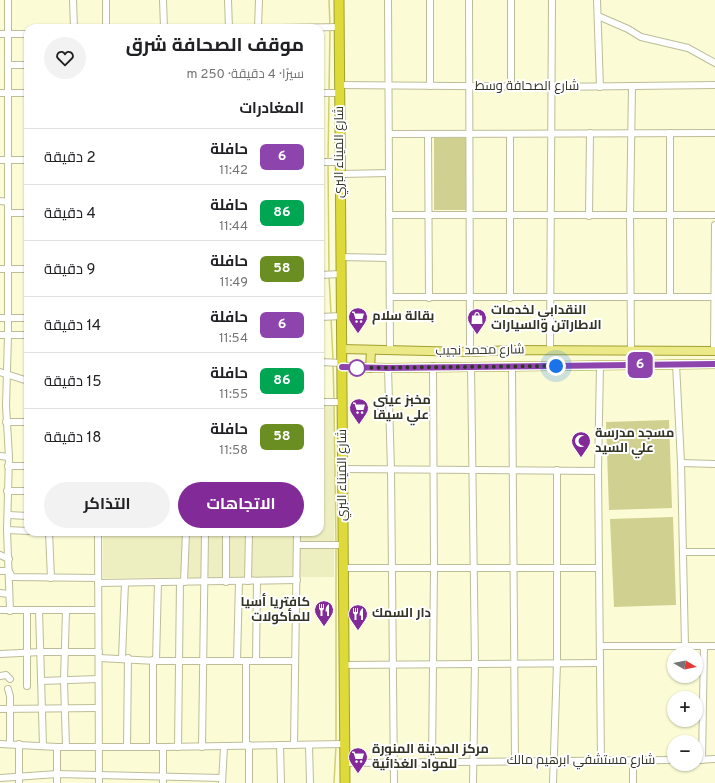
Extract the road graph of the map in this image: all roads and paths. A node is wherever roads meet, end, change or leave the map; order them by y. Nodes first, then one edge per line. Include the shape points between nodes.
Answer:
1 (8, 0) edge
2 (72, 0) edge
3 (106, 0) edge
4 (163, 0) edge
5 (228, 0) edge
6 (259, 0) edge
7 (339, 0) edge
8 (388, 0) edge
9 (430, 0) edge
10 (469, 0) edge
11 (511, 0) edge
12 (552, 0) edge
13 (597, 0) edge
14 (598, 16) junction
15 (74, 24) edge
16 (106, 24) edge
17 (164, 24) edge
18 (229, 24) edge
19 (258, 24) edge
20 (324, 27) edge
21 (340, 27) junction
22 (0, 34) edge
23 (8, 34) junction
24 (24, 34) edge
25 (715, 63) edge
26 (8, 65) junction
27 (24, 65) edge
28 (715, 85) edge
29 (430, 86) junction
30 (470, 86) junction
31 (511, 86) junction
32 (632, 86) junction
33 (388, 87) junction
34 (551, 87) junction
35 (600, 87) junction
36 (340, 89) junction
37 (324, 91) edge
38 (0, 93) edge
39 (8, 93) junction
40 (24, 93) edge
41 (551, 133) junction
42 (590, 133) junction
43 (631, 133) junction
44 (670, 133) junction
45 (715, 133) edge
46 (389, 134) junction
47 (428, 134) junction
48 (470, 134) junction
49 (510, 134) junction
50 (0, 160) edge
51 (8, 160) junction
52 (24, 160) edge
53 (324, 162) edge
54 (340, 162) junction
55 (389, 173) junction
56 (341, 174) junction
57 (0, 202) edge
58 (8, 202) junction
59 (8, 213) junction
60 (24, 213) edge
61 (389, 215) junction
62 (715, 215) edge
63 (428, 216) junction
64 (470, 216) junction
65 (510, 216) junction
66 (550, 216) junction
67 (589, 216) junction
68 (630, 216) junction
69 (670, 216) junction
70 (715, 225) edge
71 (0, 252) edge
72 (7, 252) junction
73 (341, 257) junction
74 (389, 258) junction
75 (0, 269) edge
76 (8, 269) junction
77 (24, 269) edge
78 (324, 274) edge
79 (341, 274) junction
80 (630, 296) junction
81 (390, 297) junction
82 (670, 297) junction
83 (715, 297) edge
84 (429, 298) junction
85 (470, 298) junction
86 (510, 298) junction
87 (551, 298) junction
88 (342, 316) junction
89 (324, 317) edge
90 (0, 318) edge
91 (8, 318) junction
92 (24, 318) edge
93 (0, 335) edge
94 (8, 335) junction
95 (24, 335) edge
96 (342, 349) junction
97 (550, 350) junction
98 (631, 350) junction
99 (371, 351) junction
100 (390, 351) junction
101 (715, 351) edge
102 (470, 352) junction
103 (324, 363) edge
104 (676, 364) junction
105 (715, 364) edge
106 (342, 365) junction
107 (433, 366) junction
108 (471, 366) junction
109 (512, 366) junction
110 (600, 366) junction
111 (370, 368) junction
112 (388, 368) junction
113 (0, 372) edge
114 (8, 374) junction
115 (24, 380) edge
116 (324, 402) edge
117 (342, 402) junction
118 (3, 406) edge
119 (6, 422) junction
120 (24, 422) edge
121 (0, 456) edge
122 (9, 457) junction
123 (681, 463) junction
124 (715, 464) edge
125 (24, 467) edge
126 (8, 469) junction
127 (342, 469) junction
128 (432, 469) junction
129 (391, 470) junction
130 (473, 470) junction
131 (514, 470) junction
132 (556, 470) junction
133 (598, 471) junction
134 (0, 472) edge
135 (7, 491) junction
136 (24, 491) edge
137 (8, 515) junction
138 (24, 516) edge
139 (0, 526) edge
140 (7, 528) junction
141 (24, 530) edge
142 (49, 536) edge
143 (98, 536) edge
144 (186, 536) edge
145 (204, 536) edge
146 (226, 536) edge
147 (248, 536) edge
148 (297, 536) edge
149 (297, 545) junction
150 (343, 545) junction
151 (683, 552) junction
152 (715, 552) edge
153 (0, 555) edge
154 (9, 559) junction
155 (474, 567) junction
156 (343, 568) junction
157 (392, 568) junction
158 (434, 568) junction
159 (514, 568) junction
160 (557, 568) junction
161 (599, 568) junction
162 (0, 571) edge
163 (9, 571) junction
164 (51, 578) junction
165 (98, 580) junction
166 (257, 580) junction
167 (297, 580) junction
168 (239, 581) junction
169 (248, 581) junction
170 (158, 582) junction
171 (182, 582) junction
172 (205, 582) junction
173 (226, 582) junction
174 (124, 583) junction
175 (0, 593) edge
176 (9, 594) junction
177 (0, 610) edge
178 (27, 610) junction
179 (39, 610) junction
180 (66, 610) junction
181 (98, 610) junction
182 (10, 611) junction
183 (600, 646) junction
184 (685, 646) junction
185 (704, 646) junction
186 (715, 646) edge
187 (27, 652) junction
188 (41, 652) junction
189 (66, 653) junction
190 (0, 654) edge
191 (99, 655) junction
192 (125, 658) junction
193 (202, 659) junction
194 (154, 660) junction
195 (179, 660) junction
196 (237, 661) junction
197 (256, 661) junction
198 (295, 661) junction
199 (246, 662) junction
200 (475, 663) junction
201 (515, 663) junction
202 (557, 663) junction
203 (600, 663) junction
204 (393, 664) junction
205 (431, 664) junction
206 (344, 665) junction
207 (0, 676) edge
208 (10, 679) dead end
209 (98, 679) junction
210 (64, 680) junction
211 (41, 681) junction
212 (27, 686) dead end
213 (8, 689) dead end
214 (43, 708) junction
215 (98, 708) junction
216 (0, 709) edge
217 (10, 709) junction
218 (65, 709) junction
219 (700, 735) edge
220 (0, 744) edge
221 (10, 744) junction
222 (19, 744) junction
223 (344, 744) junction
224 (248, 745) junction
225 (280, 745) junction
226 (294, 745) junction
227 (309, 745) junction
228 (43, 746) junction
229 (127, 746) junction
230 (224, 746) junction
231 (57, 747) junction
232 (66, 747) junction
233 (98, 747) junction
234 (153, 747) junction
235 (163, 747) junction
236 (178, 747) junction
237 (202, 747) junction
238 (601, 760) junction
239 (633, 760) junction
240 (667, 760) edge
241 (703, 760) edge
242 (715, 760) edge
243 (473, 761) junction
244 (552, 761) junction
245 (394, 762) junction
246 (432, 762) junction
247 (515, 762) junction
248 (344, 763) junction
249 (57, 774) junction
250 (99, 774) junction
251 (163, 776) junction
252 (0, 778) edge
253 (19, 780) edge
254 (222, 781) edge
255 (57, 783) edge
256 (99, 783) edge
257 (163, 783) edge
258 (249, 783) edge
259 (281, 783) edge
260 (310, 783) edge
261 (345, 783) edge
262 (394, 783) edge
263 (473, 783) edge
264 (553, 783) edge
265 (633, 783) edge

1 - 23 street
2 - 15 street
3 - 16 street
4 - 17 street
5 - 18 street
6 - 19 street
7 - 21 highway, شارع الميناء البري
8 - 33 street
9 - 29 street
10 - 30 street
11 - 31 street
12 - 34 street
13 - 14 street
14 - 25 street via 641,37 688,48
14 - 35 street
20 - 21 street
21 - 36 highway, شارع الميناء البري
22 - 23 street
23 - 24 street
23 - 26 street
26 - 27 street
26 - 39 street
28 - 32 street, شارع الصحافة وسط
29 - 30 street, شارع الصحافة وسط
29 - 33 street, شارع الصحافة وسط
30 - 31 street, شارع الصحافة وسط
30 - 48 street
31 - 34 street, شارع الصحافة وسط
32 - 35 street, شارع الصحافة وسط
32 - 43 street
33 - 36 street, شارع الصحافة وسط
33 - 46 street
34 - 35 street, شارع الصحافة وسط
34 - 41 street
36 - 37 street, شارع الصحافة وسط
36 - 54 highway, شارع الميناء البري
38 - 39 street
39 - 40 street
39 - 51 street
41 - 42 street
41 - 49 street
41 - 66 street
42 - 43 street
42 - 67 street
43 - 44 street
43 - 68 street
44 - 45 street
44 - 69 street
46 - 47 street
46 - 55 street
47 - 48 street
47 - 63 street
48 - 49 street
48 - 64 street
49 - 65 street
50 - 51 street
51 - 52 street
51 - 58 street
53 - 54 street
54 - 56 highway, شارع الميناء البري
55 - 56 street
55 - 61 street
56 - 73 highway, شارع الميناء البري
57 - 58 street
58 - 59 street
59 - 60 street
59 - 72 street
61 - 63 street
61 - 74 street
62 - 69 street
63 - 64 street
63 - 84 street
64 - 65 street
64 - 85 street
65 - 66 street
65 - 86 street
66 - 67 street
66 - 87 street
67 - 68 street
68 - 69 street
68 - 80 street
69 - 82 street
70 - 83 street
71 - 72 street
72 - 76 street
73 - 74 street
73 - 79 highway, شارع الميناء البري
74 - 81 street
75 - 76 street
76 - 77 street
76 - 91 street
78 - 79 street
79 - 88 highway, شارع الميناء البري
80 - 82 street
80 - 87 street
80 - 98 street
81 - 84 street
81 - 100 street
82 - 83 street
83 - 101 street
84 - 85 street
85 - 86 street
85 - 102 street
86 - 87 street
87 - 97 street
88 - 89 street
88 - 96 highway, شارع الميناء البري
90 - 91 street
91 - 92 street
91 - 94 street
93 - 94 street
94 - 95 street
94 - 114 street
96 - 99 main road, شارع محمد نجيب
96 - 106 highway, شارع الميناء البري
97 - 98 main road, شارع محمد نجيب
97 - 102 main road, شارع محمد نجيب
98 - 101 main road, شارع محمد نجيب
99 - 100 main road, شارع محمد نجيب
99 - 111 main road
100 - 102 main road, شارع محمد نجيب
103 - 106 street
104 - 105 main road, شارع محمد نجيب
104 - 110 main road, شارع محمد نجيب
104 - 123 street
106 - 111 main road, شارع محمد نجيب
106 - 117 highway, شارع الميناء البري
107 - 108 main road, شارع محمد نجيب
107 - 112 main road, شارع محمد نجيب
107 - 128 street
108 - 109 main road, شارع محمد نجيب
108 - 130 street
109 - 110 main road, شارع محمد نجيب
109 - 131 street
110 - 133 street
111 - 112 main road, شارع محمد نجيب
112 - 129 street
113 - 114 street
114 - 115 street
114 - 118 street
116 - 117 street
117 - 127 highway, شارع الميناء البري
118 - 119 street
119 - 120 street
119 - 122 street
121 - 122 street
122 - 126 street
123 - 124 street
123 - 151 street
125 - 126 street
126 - 134 street
126 - 135 street
127 - 129 street
127 - 150 highway, شارع الميناء البري
128 - 129 street
128 - 130 street
128 - 158 street
129 - 157 street
130 - 131 street
130 - 155 street
131 - 132 street
131 - 159 street
132 - 133 street
132 - 160 street
133 - 161 street
135 - 136 street
135 - 137 street
137 - 138 street
137 - 140 street
139 - 140 street
140 - 141 street
140 - 154 street
142 - 164 street
143 - 165 street
144 - 171 street
145 - 172 street
146 - 173 street
147 - 169 street
148 - 149 street
149 - 150 street
149 - 167 street
150 - 156 highway, شارع الميناء البري
151 - 152 street
151 - 184 street
153 - 154 street
154 - 163 street
155 - 158 street
155 - 159 street
155 - 200 street
156 - 157 street
156 - 206 highway, شارع الميناء البري
157 - 158 street
157 - 204 street
158 - 205 street
159 - 160 street
159 - 201 street
160 - 161 street
160 - 202 street
161 - 183 street
162 - 163 street
163 - 164 street via 12,577
163 - 176 street
164 - 165 street
165 - 174 street
165 - 181 street
166 - 167 street
166 - 169 street
166 - 197 street
167 - 198 street
168 - 169 street
168 - 173 street
168 - 196 street
170 - 171 street
170 - 174 street
170 - 194 street
171 - 172 street
171 - 195 street
172 - 173 street
172 - 193 street
174 - 192 street
175 - 176 street
176 - 182 street
177 - 182 street
178 - 179 street
178 - 182 street
178 - 187 street
179 - 180 street
179 - 188 street
180 - 181 street
180 - 189 street
181 - 191 street
183 - 184 street
183 - 203 street
184 - 185 street
185 - 186 street
185 - 219 street
187 - 188 street
187 - 190 street
187 - 212 street
188 - 189 street
188 - 211 street
189 - 191 street
189 - 210 street
191 - 192 street
191 - 209 street
192 - 194 street
192 - 229 street
193 - 195 street
193 - 196 street
193 - 237 street
194 - 195 street
194 - 234 street
195 - 236 street
196 - 199 street
197 - 198 street
197 - 199 street
198 - 226 street
199 - 224 street
200 - 201 street
200 - 205 street
200 - 243 street
201 - 202 street
201 - 247 street
202 - 203 street
202 - 244 street
203 - 238 street
204 - 205 street
204 - 206 street
204 - 245 street
205 - 246 street
206 - 223 highway, شارع الميناء البري
207 - 208 street
209 - 210 street
209 - 215 street
210 - 211 street
210 - 218 street
211 - 214 street
213 - 217 street
214 - 217 street
214 - 218 street
214 - 228 street
215 - 218 street
215 - 233 street
216 - 217 street
217 - 221 street
218 - 232 street
220 - 221 street
221 - 222 street
222 - 228 street
222 - 253 street
223 - 227 street
223 - 248 highway, شارع الميناء البري
224 - 225 street
224 - 230 street
224 - 258 street
225 - 226 street
225 - 259 street
226 - 227 street
227 - 260 street
228 - 231 street
229 - 233 street
229 - 234 street
230 - 237 street
230 - 254 street
231 - 232 street
231 - 249 street
232 - 233 street
233 - 250 street
234 - 235 street
235 - 236 street
235 - 251 street
236 - 237 street
238 - 239 street, شارع مستشفي ابرهيم مالك
238 - 244 street, شارع مستشفي ابرهيم مالك
239 - 240 street, شارع مستشفي ابرهيم مالك
239 - 265 street
241 - 242 street
243 - 246 street, شارع مستشفي ابرهيم مالك
243 - 247 street, شارع مستشفي ابرهيم مالك
243 - 263 street
244 - 247 street, شارع مستشفي ابرهيم مالك
244 - 264 street
245 - 246 street, شارع مستشفي ابرهيم مالك
245 - 248 street, شارع مستشفي ابرهيم مالك
245 - 262 street
248 - 261 highway, شارع الميناء البري
249 - 250 street
249 - 253 street
249 - 255 street
250 - 251 street
250 - 256 street
251 - 254 street
251 - 257 street
252 - 253 street

